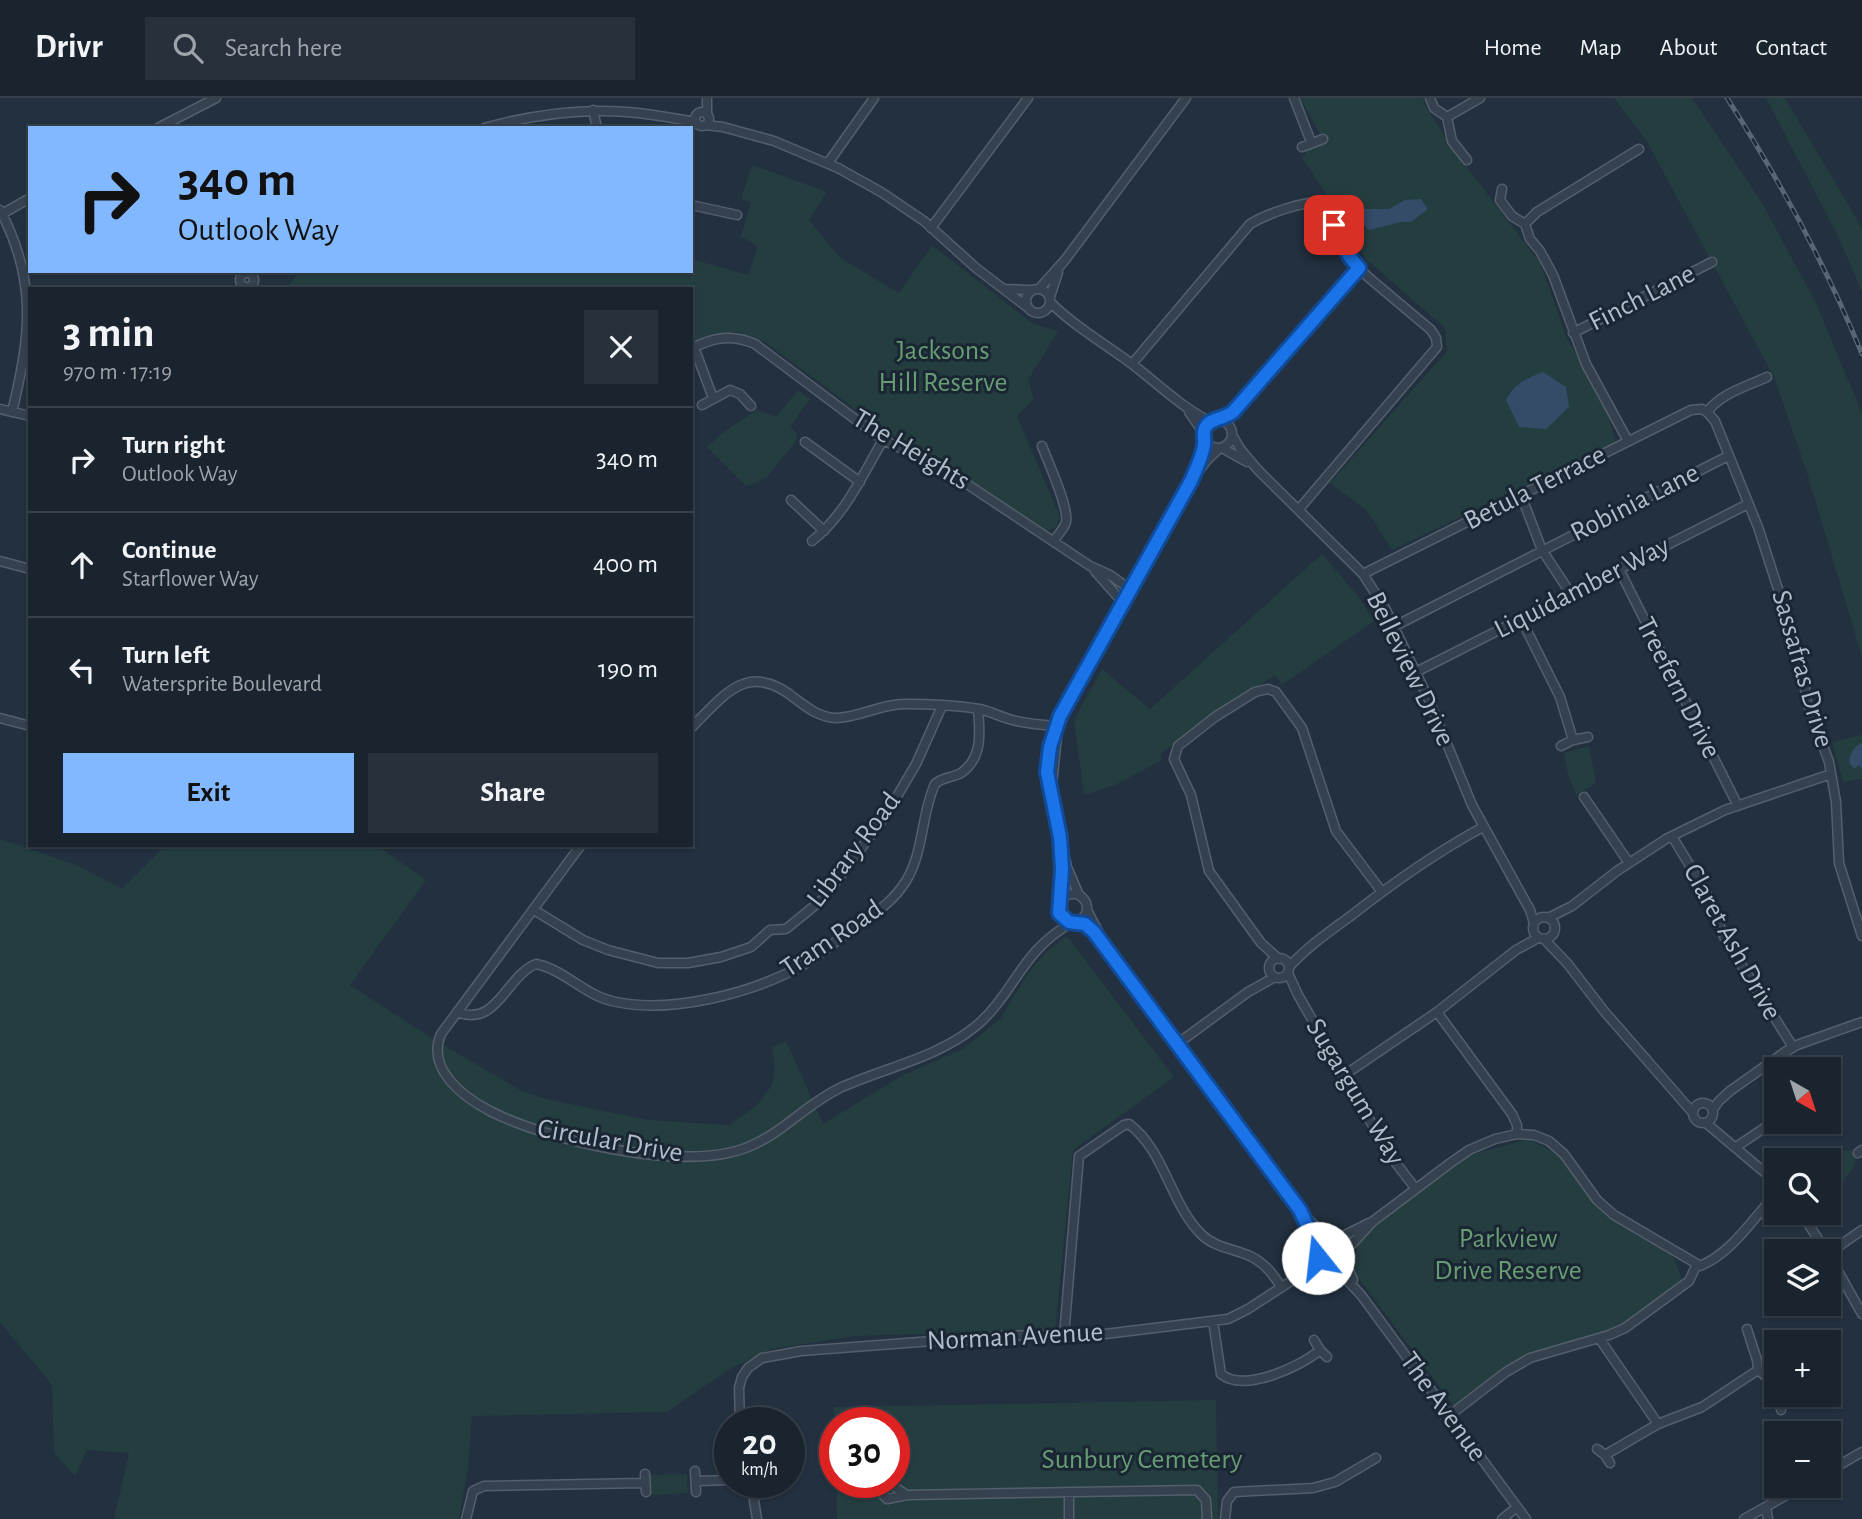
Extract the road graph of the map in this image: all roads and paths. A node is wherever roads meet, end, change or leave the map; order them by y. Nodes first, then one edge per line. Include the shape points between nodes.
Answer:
1 (216, 98) edge
2 (707, 98) edge
3 (874, 98) edge
4 (1028, 98) edge
5 (1186, 98) edge
6 (1294, 98) edge
7 (1430, 98) edge
8 (1480, 98) edge
9 (593, 110) junction
10 (1447, 117) junction
11 (702, 118) junction
12 (162, 126) edge
13 (491, 126) edge
14 (597, 126) edge
15 (1323, 139) dead end
16 (1311, 142) junction
17 (1302, 147) dead end
18 (1639, 149) dead end
19 (1467, 160) dead end
20 (828, 163) junction
21 (1502, 188) dead end
22 (28, 199) edge
23 (693, 205) edge
24 (1, 212) edge
25 (737, 215) dead end
26 (931, 228) junction
27 (1526, 229) junction
28 (1065, 260) junction
29 (1712, 262) dead end
30 (1359, 268) junction
31 (1001, 288) junction
32 (1040, 288) junction
33 (1030, 290) junction
34 (1050, 299) junction
35 (1027, 307) junction
36 (1040, 313) junction
37 (1074, 323) junction
38 (1573, 333) junction
39 (693, 348) edge
40 (1132, 364) junction
41 (1767, 377) dead end
42 (1247, 397) junction
43 (713, 398) junction
44 (702, 405) dead end
45 (1182, 405) junction
46 (751, 406) dead end
47 (0, 409) edge
48 (12, 412) junction
49 (1707, 412) junction
50 (28, 416) edge
51 (1222, 421) junction
52 (1211, 422) junction
53 (1231, 431) junction
54 (1204, 437) junction
55 (883, 440) junction
56 (1628, 441) junction
57 (804, 442) dead end
58 (1042, 446) dead end
59 (1221, 448) junction
60 (1728, 456) junction
61 (1258, 470) junction
62 (1191, 481) junction
63 (860, 482) junction
64 (1521, 495) junction
65 (791, 500) dead end
66 (1748, 504) junction
67 (1298, 509) junction
68 (824, 531) junction
69 (811, 541) dead end
70 (1053, 541) junction
71 (1542, 550) junction
72 (0, 561) edge
73 (1090, 566) junction
74 (28, 568) edge
75 (1619, 569) junction
76 (1363, 575) junction
77 (1130, 590) junction
78 (1571, 594) junction
79 (1125, 601) junction
80 (1521, 619) junction
81 (1395, 626) junction
82 (1416, 673) junction
83 (942, 706) junction
84 (978, 709) junction
85 (0, 718) edge
86 (28, 725) edge
87 (693, 725) edge
88 (1057, 726) junction
89 (1588, 737) dead end
90 (1573, 740) junction
91 (1561, 746) dead end
92 (1831, 774) junction
93 (1584, 797) dead end
94 (1738, 806) junction
95 (1483, 827) junction
96 (1672, 836) junction
97 (1060, 837) junction
98 (580, 847) edge
99 (1629, 863) junction
100 (1382, 892) junction
101 (1079, 895) junction
102 (1522, 896) junction
103 (1059, 903) junction
104 (1572, 906) junction
105 (534, 909) junction
106 (1087, 910) junction
107 (1546, 918) junction
108 (1075, 922) junction
109 (1554, 930) junction
110 (1537, 933) junction
111 (1862, 936) edge
112 (1117, 963) junction
113 (1567, 963) junction
114 (1280, 968) junction
115 (457, 1012) junction
116 (1437, 1012) junction
117 (1862, 1022) edge
118 (1177, 1044) junction
119 (1793, 1047) junction
120 (1343, 1076) junction
121 (1673, 1089) junction
122 (1708, 1111) junction
123 (1693, 1113) junction
124 (1764, 1128) edge
125 (1517, 1134) junction
126 (1737, 1147) junction
127 (1764, 1171) edge
128 (1415, 1188) junction
129 (1764, 1208) edge
130 (1300, 1210) junction
131 (1372, 1222) junction
132 (1862, 1230) edge
133 (1333, 1239) junction
134 (1841, 1244) edge
135 (1317, 1250) junction
136 (1343, 1255) junction
137 (1329, 1265) junction
138 (1697, 1265) junction
139 (1841, 1276) edge
140 (1284, 1285) junction
141 (1361, 1295) junction
142 (1862, 1314) edge
143 (1213, 1321) junction
144 (1746, 1329) dead end
145 (1064, 1336) junction
146 (1600, 1338) junction
147 (1314, 1340) dead end
148 (1758, 1370) junction
149 (1764, 1375) edge
150 (740, 1407) edge
151 (1781, 1407) edge
152 (1781, 1410) dead end
153 (1450, 1415) junction
154 (1657, 1424) junction
155 (1862, 1452) edge
156 (1604, 1456) dead end
157 (1376, 1458) dead end
158 (1841, 1464) edge
159 (695, 1471) dead end
160 (714, 1480) edge
161 (697, 1481) junction
162 (645, 1483) dead end
163 (696, 1492) dead end
164 (1069, 1492) junction
165 (910, 1495) edge
166 (754, 1498) edge
167 (1782, 1498) edge
168 (1517, 1507) junction
169 (1766, 1507) junction
170 (466, 1519) edge
171 (758, 1519) edge
172 (1069, 1519) edge
173 (1207, 1519) edge
174 (1225, 1519) edge
175 (1502, 1519) edge
176 (1526, 1519) edge
177 (1744, 1519) edge
178 (1768, 1519) edge

1 - 12 street
2 - 11 street
3 - 20 street
4 - 26 street
5 - 28 street
6 - 16 street
7 - 10 street via 1434,108
8 - 10 street
9 - 11 street
9 - 13 street
9 - 14 street
10 - 19 street via 1452,141
11 - 20 street
15 - 16 street
16 - 17 street
18 - 27 street via 1537,212
20 - 26 street via 881,192
21 - 27 street via 1500,200
22 - 24 street
23 - 25 street
24 - 48 street via 17,250 27,299 24,364
26 - 31 street
27 - 38 street via 1553,275
28 - 32 street
28 - 34 street
29 - 38 street, Finch Lane
30 - 40 street via 1324,204 1317,201 1263,216 1250,224
30 - 42 street
30 - 67 street via 1431,330 1437,347
31 - 33 street
31 - 35 street
32 - 33 street
32 - 34 street
33 - 35 street
34 - 36 street
34 - 37 street
35 - 36 street
36 - 37 street via 1054,313
37 - 40 street
38 - 56 street
39 - 43 street
39 - 55 street, The Heights via 727,337 755,344
40 - 45 street
41 - 49 street via 1726,395
42 - 51 street
42 - 53 street
43 - 44 street
43 - 46 street via 733,390
45 - 52 street
45 - 54 street
47 - 48 street
48 - 50 street
49 - 56 street, Betula Terrace via 1691,410
49 - 60 street, Sassafras Drive
51 - 52 street
51 - 53 street
52 - 54 street
53 - 59 street via 1231,440
53 - 61 street, Belleview Drive
54 - 59 street via 1213,448
54 - 62 street
55 - 63 street
55 - 70 street, The Heights via 952,475
56 - 64 street, Betula Terrace
57 - 63 street
58 - 70 street via 1066,519
59 - 61 street, Belleview Drive
59 - 62 street
60 - 66 street, Sassafras Drive
60 - 71 street, Robinia Lane
61 - 67 street, Belleview Drive
62 - 77 street
63 - 68 street
64 - 71 street
64 - 76 street, Betula Terrace
65 - 68 street
66 - 75 street, Liquidamber Way
66 - 92 street, Sassafras Drive via 1800,657 1807,702
67 - 76 street, Belleview Drive
68 - 69 street
70 - 73 street, The Heights
71 - 78 street
71 - 81 street, Robinia Lane
72 - 74 street
73 - 77 street, The Heights
73 - 79 street, The Heights
75 - 78 street, Liquidamber Way
75 - 94 street, Treefern Drive
76 - 81 street, Belleview Drive
77 - 79 street
78 - 80 street, Liquidamber Way
79 - 88 street
80 - 82 street, Liquidamber Way
80 - 90 street via 1560,697
81 - 82 street, Belleview Drive
82 - 95 street, Belleview Drive
83 - 84 street
83 - 87 street via 896,705 830,718 808,709 777,685 757,681 731,689
83 - 105 street, Library Road via 886,815 824,898 786,929 771,930 751,947 688,963 658,963 583,940
84 - 88 street via 1023,723
84 - 115 street, Tram Road via 980,734 974,758 961,773 935,784 916,858 904,883 886,905 805,963 751,987 661,1005 612,1002 536,964 519,975 493,1008 469,1015
85 - 86 street
88 - 97 street via 1051,792
89 - 90 street
90 - 91 street
92 - 94 street
92 - 111 street, Sassafras Drive via 1839,863
93 - 99 street
94 - 96 street
95 - 100 street
95 - 102 street, Belleview Drive
96 - 99 street
96 - 119 street, Claret Ash Drive via 1708,896 1725,939
97 - 101 street
97 - 103 street
98 - 105 street, Circular Drive
99 - 104 street
100 - 114 street
100 - 114 street, Sugargum Way via 1336,831 1302,728 1276,692 1255,692 1215,717 1178,746 1174,759 1191,795 1209,870
101 - 103 street via 1069,894
101 - 106 street
102 - 107 street, Belleview Drive
102 - 110 street, Belleview Drive
103 - 108 street via 1061,917
104 - 107 street
104 - 109 street
105 - 115 street, Circular Drive
106 - 108 street
106 - 112 street
107 - 109 street, Belleview Drive
107 - 110 street
108 - 112 street via 1094,932
108 - 115 street, Circular Drive via 1037,949 990,1012 967,1033 921,1058 821,1097 757,1143 714,1156 656,1154 598,1144 538,1130 486,1109 449,1080 438,1058 438,1042
109 - 110 street
109 - 113 street, Belleview Drive
110 - 113 street, Belleview Drive
110 - 116 street
112 - 118 street
113 - 121 street, Belleview Drive
114 - 118 street
114 - 120 street, Sugargum Way
116 - 120 street
116 - 125 street via 1512,1114
117 - 119 street
118 - 130 street
119 - 122 street
120 - 128 street, Sugargum Way
121 - 122 street, Belleview Drive
121 - 123 street, Belleview Drive
122 - 123 street
122 - 123 street, Belleview Drive via 1696,1121
122 - 126 street via 1723,1136
124 - 126 street
125 - 128 street via 1469,1150
125 - 138 street via 1549,1141 1614,1215
126 - 127 street
128 - 131 street
129 - 138 street via 1728,1247 1711,1261
130 - 133 street
130 - 135 street
131 - 133 street
131 - 136 street
132 - 134 street
133 - 135 street via 1325,1240
133 - 136 street via 1342,1245
135 - 137 street via 1321,1262
135 - 140 street, Norman Avenue
136 - 137 street
136 - 141 street, The Avenue
137 - 140 street, Norman Avenue via 1308,1270
137 - 141 street, The Avenue
138 - 146 street via 1688,1282 1625,1328
139 - 142 street
140 - 143 street, Norman Avenue via 1248,1309
140 - 145 street via 1256,1260 1218,1247 1199,1232 1157,1158 1135,1129 1124,1125 1079,1156
141 - 153 street, The Avenue
143 - 145 street, Norman Avenue
143 - 147 street via 1221,1374 1238,1382 1290,1369 1323,1353
144 - 148 street
145 - 150 street, Norman Avenue via 946,1339 762,1358 741,1377
146 - 153 street via 1530,1358
146 - 154 street
148 - 149 street
148 - 154 street via 1702,1407
151 - 152 street
153 - 168 street, The Avenue
154 - 156 street
155 - 158 street
157 - 174 street via 1335,1482 1312,1488 1234,1492 1227,1501
159 - 161 street
160 - 161 street
161 - 163 street
162 - 170 street via 484,1486 473,1491
164 - 165 street
164 - 172 street
164 - 173 street via 1197,1490 1206,1500
166 - 171 street
167 - 169 street
168 - 175 street
168 - 176 street, The Avenue
169 - 177 street
169 - 178 street

